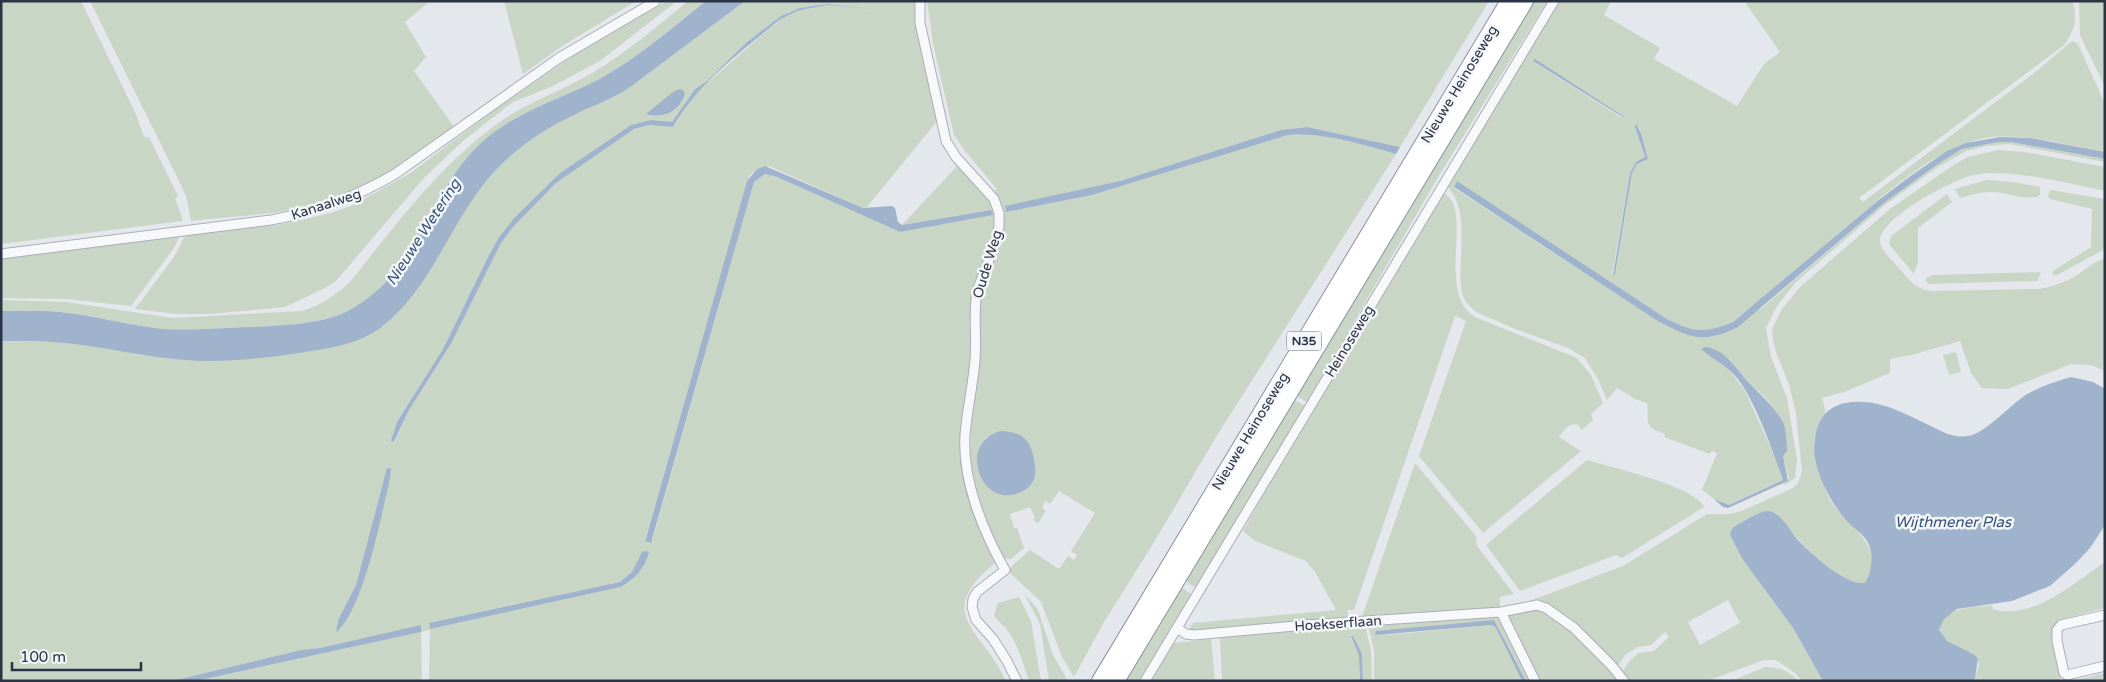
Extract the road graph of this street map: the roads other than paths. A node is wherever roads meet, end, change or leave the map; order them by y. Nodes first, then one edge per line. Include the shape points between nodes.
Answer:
1 (656, 1) edge
2 (920, 1) edge
3 (1509, 1) edge
4 (1525, 1) edge
5 (1554, 1) edge
6 (1, 254) edge
7 (1503, 612) junction
8 (2105, 615) edge
9 (1176, 628) junction
10 (2105, 666) edge
11 (1017, 681) edge
12 (1100, 681) edge
13 (1116, 681) edge
14 (1145, 681) edge
15 (1535, 681) edge
16 (1624, 681) edge

1 - 6 street, Kanaalweg via 559,58 395,174 344,201 272,220
2 - 11 street, Oude Weg via 920,23 946,141 994,199 999,213 996,241 975,301 975,356 965,453 971,490 1005,570 977,592 972,607 976,620 998,646
3 - 12 highway, Nieuwe Heinoseweg / N35
4 - 13 highway, Nieuwe Heinoseweg / N35
5 - 9 street, Heinoseweg
7 - 9 street, Hoekserflaan via 1194,635
7 - 15 street
7 - 16 street, Hoekserflaan via 1537,605 1546,608 1574,628
8 - 10 street via 2062,625 2057,630 2057,641 2064,673 2068,675
9 - 14 street, Heinoseweg

